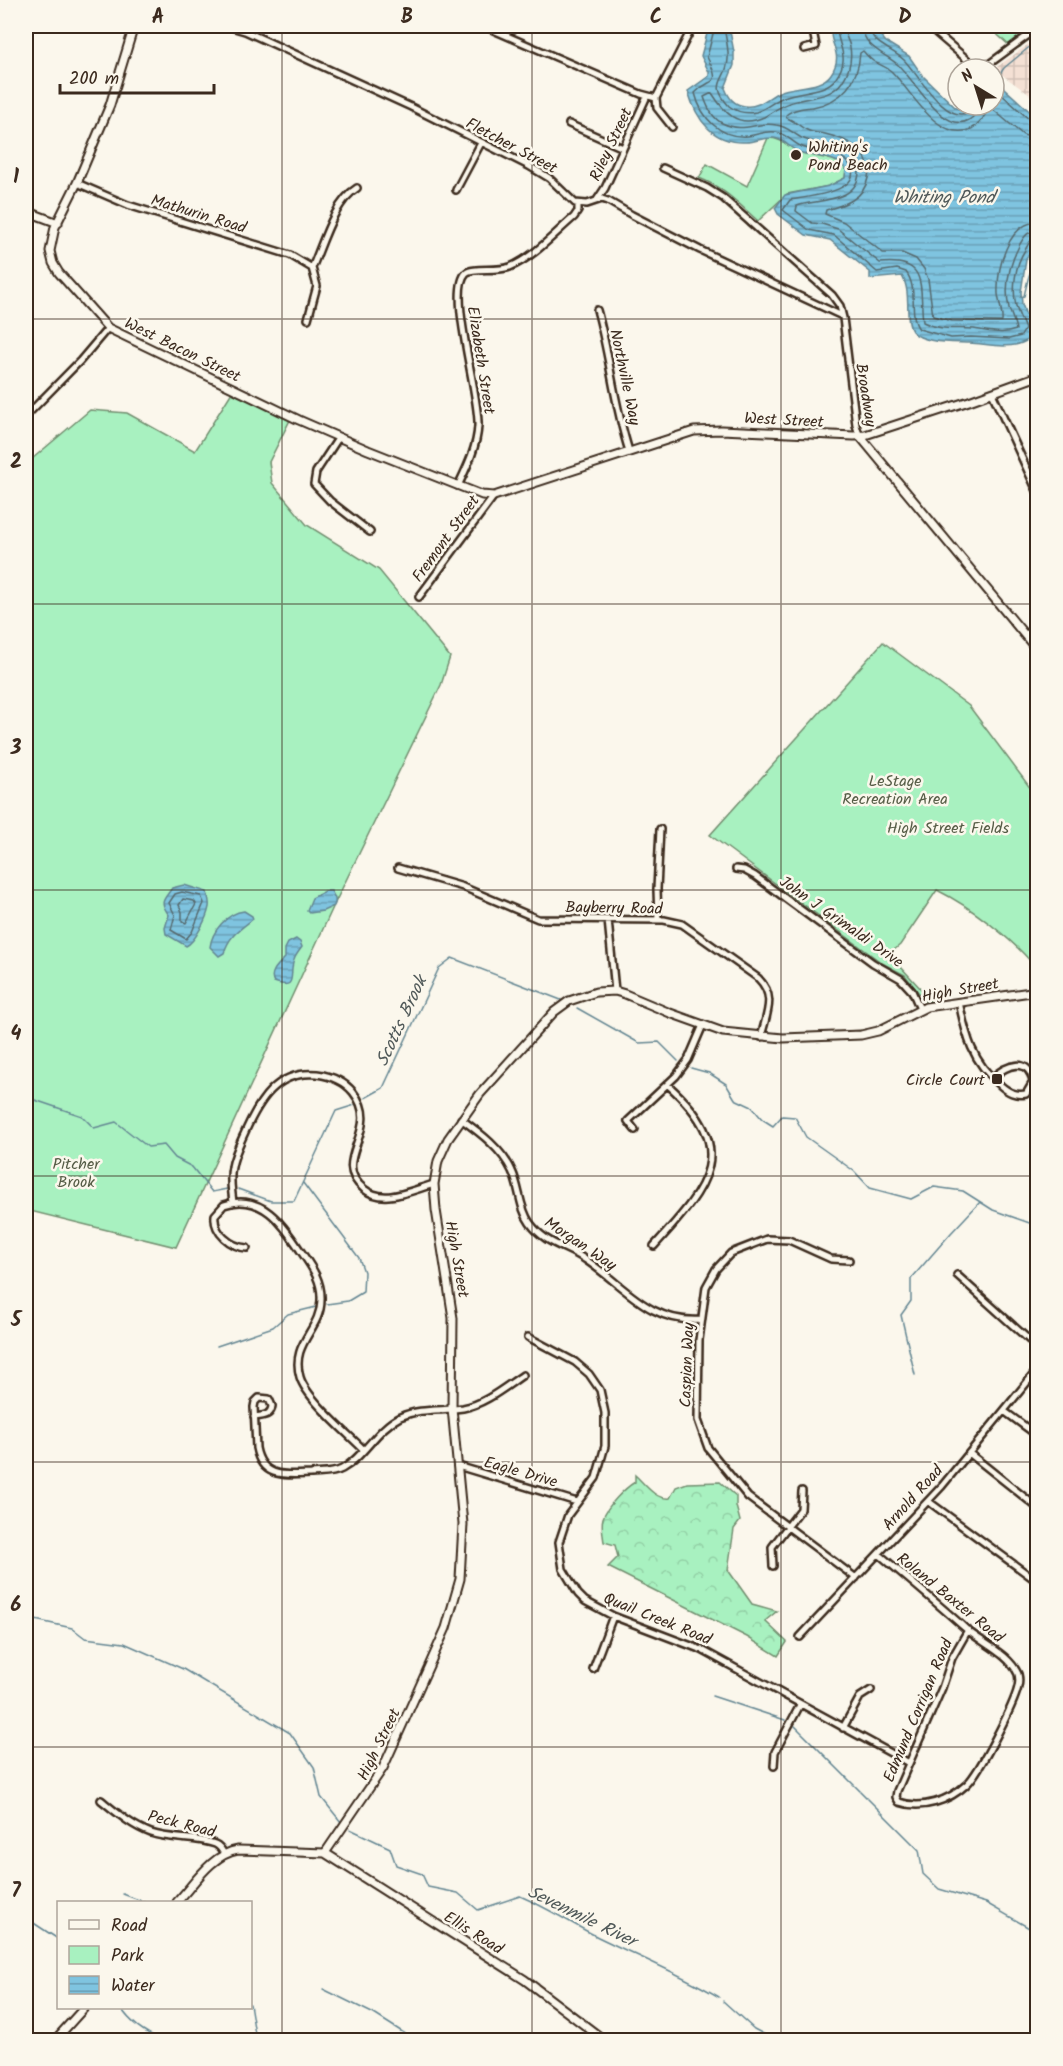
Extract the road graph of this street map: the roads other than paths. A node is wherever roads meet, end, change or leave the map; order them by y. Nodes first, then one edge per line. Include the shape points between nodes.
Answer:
1 (134, 26) edge
2 (228, 26) edge
3 (484, 26) edge
4 (693, 26) edge
5 (812, 26) edge
6 (928, 26) edge
7 (1038, 28) edge
8 (804, 49) dead end
9 (964, 57) edge
10 (998, 57) edge
11 (647, 96) junction
12 (656, 98) junction
13 (569, 124) dead end
14 (672, 127) dead end
15 (481, 142) junction
16 (623, 148) junction
17 (663, 168) dead end
18 (77, 183) junction
19 (357, 188) dead end
20 (456, 190) dead end
21 (595, 202) junction
22 (578, 204) junction
23 (26, 211) edge
24 (58, 223) junction
25 (312, 267) junction
26 (597, 310) dead end
27 (842, 316) junction
28 (308, 319) dead end
29 (108, 328) junction
30 (1038, 376) edge
31 (992, 393) junction
32 (26, 416) edge
33 (859, 435) junction
34 (339, 437) junction
35 (629, 450) junction
36 (458, 486) junction
37 (1038, 493) edge
38 (494, 496) junction
39 (370, 532) dead end
40 (419, 597) dead end
41 (1038, 626) edge
42 (1025, 635) junction
43 (1038, 651) edge
44 (660, 830) dead end
45 (398, 868) dead end
46 (736, 870) dead end
47 (608, 920) junction
48 (658, 920) junction
49 (615, 991) junction
50 (1038, 991) edge
51 (959, 1002) junction
52 (920, 1009) junction
53 (703, 1025) junction
54 (761, 1037) junction
55 (992, 1078) junction
56 (668, 1085) junction
57 (461, 1119) junction
58 (635, 1130) dead end
59 (434, 1184) junction
60 (233, 1203) junction
61 (654, 1246) dead end
62 (247, 1248) dead end
63 (849, 1260) dead end
64 (957, 1275) dead end
65 (700, 1320) junction
66 (528, 1337) dead end
67 (1038, 1348) edge
68 (1038, 1369) edge
69 (523, 1375) dead end
70 (452, 1408) junction
71 (1004, 1411) junction
72 (254, 1417) dead end
73 (1038, 1436) edge
74 (363, 1449) junction
75 (969, 1453) junction
76 (458, 1466) junction
77 (802, 1491) dead end
78 (928, 1501) junction
79 (577, 1502) junction
80 (1038, 1508) edge
81 (787, 1527) junction
82 (879, 1554) junction
83 (773, 1566) dead end
84 (856, 1578) junction
85 (1038, 1582) edge
86 (613, 1616) junction
87 (968, 1630) junction
88 (800, 1637) dead end
89 (593, 1669) dead end
90 (871, 1690) dead end
91 (800, 1705) junction
92 (843, 1728) junction
93 (909, 1763) junction
94 (774, 1766) dead end
95 (101, 1800) dead end
96 (899, 1802) joint
97 (325, 1853) junction
98 (224, 1854) junction
99 (178, 1901) edge
100 (82, 2009) edge
101 (55, 2040) edge
102 (604, 2040) edge

1 - 18 street, West Bacon Street via 110,105
2 - 15 street, Fletcher Street via 411,106
3 - 11 street
4 - 12 street
5 - 8 street via 816,46
6 - 9 street
7 - 10 street
11 - 12 street
11 - 16 street, Riley Street
12 - 14 street via 657,108
13 - 16 street
15 - 20 street
15 - 22 street, Fletcher Street via 549,178
16 - 21 street, Riley Street
17 - 27 street, Broadway via 707,188 730,204 832,295
18 - 24 street, West Bacon Street
18 - 25 street, Mathurin Road via 128,205 290,255
19 - 25 street via 341,203
21 - 22 street
21 - 27 street via 608,201 699,250
22 - 36 street, Elizabeth Street via 574,217 517,264 495,271 472,270 460,283 459,301 478,425 473,450
23 - 24 street
24 - 29 street, West Bacon Street via 50,251 53,263
25 - 28 street via 318,286
26 - 35 street, Northville Way
27 - 33 street, Broadway
29 - 32 street
29 - 34 street, West Bacon Street
30 - 31 street, West Street
31 - 33 street, West Street
31 - 37 street
33 - 35 street, West Street via 703,430
33 - 42 street, Broadway
34 - 36 street, West Bacon Street
34 - 39 street via 316,472 314,484
35 - 38 street, West Street
36 - 38 street, West Bacon Street
38 - 40 street, Fremont Street
41 - 42 street
42 - 43 street, Broadway
44 - 48 street
45 - 47 street, Bayberry Road via 457,885 532,918
46 - 52 street, John J Grimaldi Drive via 750,872 876,965 901,979
47 - 48 street, Bayberry Road
47 - 49 street
48 - 54 street, Bayberry Road via 682,924 762,983 770,1000
49 - 53 street, High Street
49 - 57 street, High Street via 578,997 554,1012
50 - 51 street, High Street
51 - 52 street, High Street
51 - 55 street via 973,1055
52 - 54 street, High Street via 885,1028 861,1035
53 - 54 street, High Street
53 - 56 street via 685,1065
55 - 55 street via 1010,1093 1019,1095 1026,1094 1033,1082 1028,1068 1019,1065
56 - 58 street via 628,1121
56 - 61 street via 700,1120 709,1143 709,1161 697,1195
57 - 59 street, High Street via 441,1153
57 - 65 street, Morgan Way via 503,1156 512,1171 525,1214 539,1233 584,1258 642,1305 673,1318
59 - 60 street via 384,1197 364,1189 355,1179 351,1163 362,1130 359,1101 340,1080 304,1074 277,1084 257,1106 232,1166
59 - 70 street, High Street via 453,1318
60 - 62 street via 220,1208 215,1224 230,1243
60 - 74 street via 259,1207 278,1218 316,1274 321,1308 300,1349 300,1377 312,1397
63 - 65 street, Caspian Way via 831,1259 789,1240 767,1239 747,1245 731,1253 716,1269 706,1287
64 - 67 street
65 - 81 street, Caspian Way via 698,1420 703,1437 748,1497
66 - 79 street, Quail Creek Road via 575,1362 600,1390 606,1413 605,1446 596,1478
68 - 71 street, Arnold Road
69 - 70 street via 480,1402
70 - 74 street via 417,1411 399,1418
70 - 76 street, High Street
71 - 73 street
71 - 75 street, Arnold Road
72 - 74 street via 258,1457 276,1474 338,1471
75 - 78 street, Arnold Road
75 - 80 street
76 - 79 street, Eagle Drive
76 - 97 street, High Street via 462,1564 452,1612 383,1768
77 - 81 street via 801,1509
78 - 82 street, Arnold Road
78 - 85 street
79 - 86 street, Quail Creek Road via 561,1531 561,1560 578,1594
81 - 83 street via 772,1547
81 - 84 street, Caspian Way
82 - 84 street, Arnold Road
82 - 87 street, Roland Baxter Road
84 - 88 street, Arnold Road
86 - 89 street
86 - 91 street, Quail Creek Road via 702,1650
87 - 93 street, Edmund Corrigan Road via 952,1658
87 - 96 street, Roland Baxter Road via 1010,1664 1018,1674 1017,1691 966,1785 935,1803
90 - 92 street via 860,1697
91 - 92 street, Quail Creek Road
91 - 94 street via 775,1752
92 - 93 street, Quail Creek Road
93 - 96 street, Edmund Corrigan Road via 897,1791
95 - 98 street, Peck Road via 129,1822 152,1833 214,1844
97 - 98 street via 238,1850
97 - 102 street, Ellis Road via 525,1980
98 - 99 street
100 - 101 street

